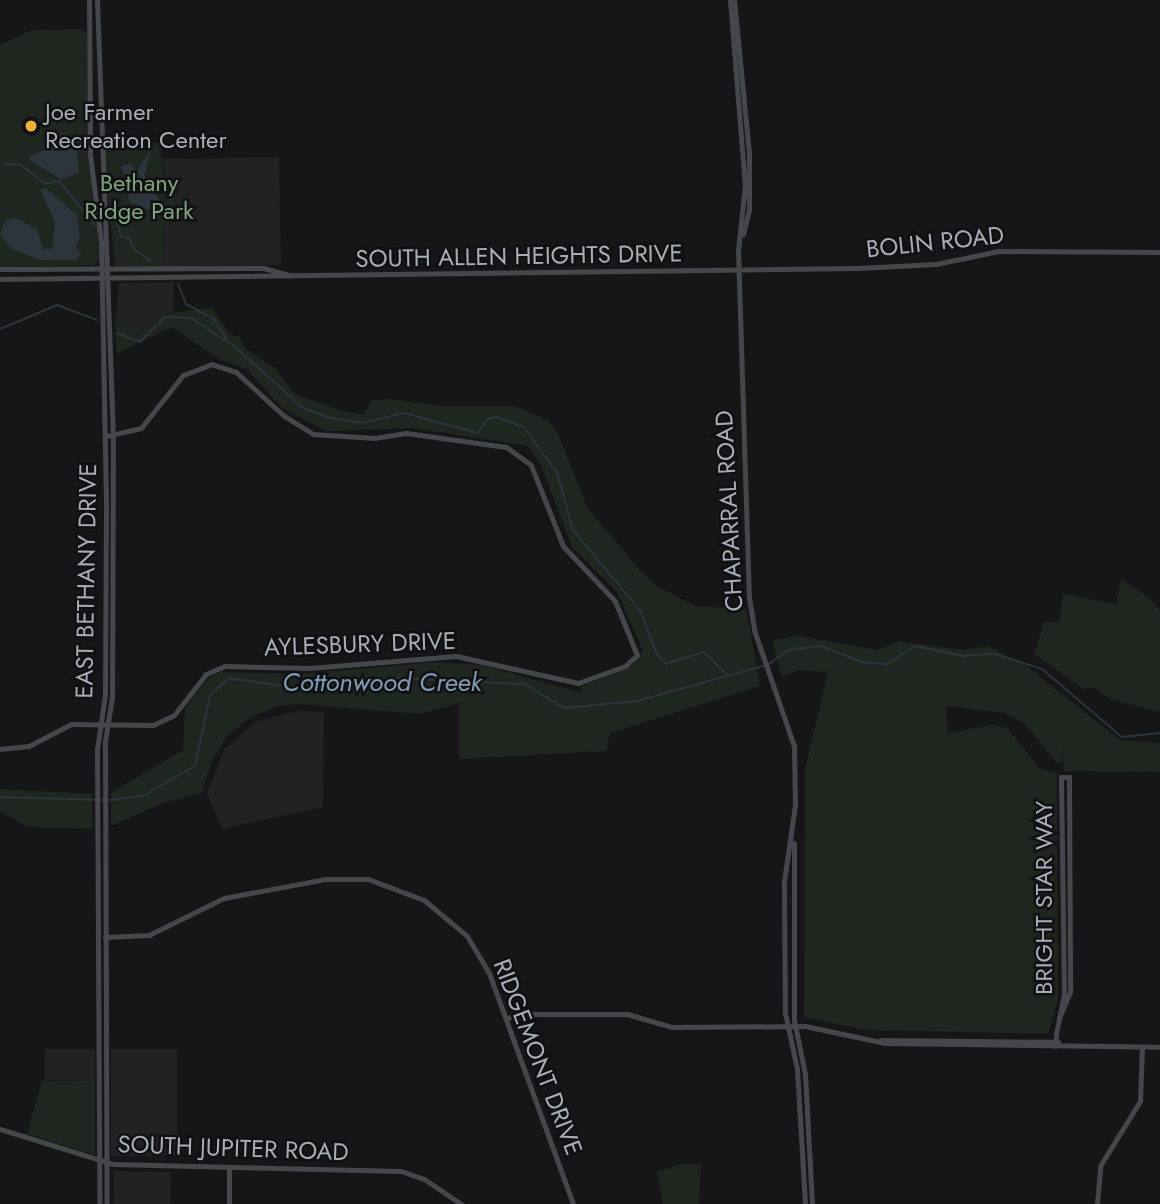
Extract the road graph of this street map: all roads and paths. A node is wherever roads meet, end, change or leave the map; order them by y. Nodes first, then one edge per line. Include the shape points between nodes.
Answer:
1 (89, 0) edge
2 (97, 0) edge
3 (732, 0) edge
4 (90, 97) junction
5 (99, 98) junction
6 (1160, 252) edge
7 (25, 268) junction
8 (101, 268) junction
9 (109, 268) junction
10 (0, 269) edge
11 (192, 269) junction
12 (738, 270) junction
13 (280, 272) junction
14 (101, 278) junction
15 (110, 278) junction
16 (192, 278) junction
17 (252, 278) junction
18 (300, 278) junction
19 (0, 279) edge
20 (26, 279) junction
21 (113, 435) junction
22 (105, 436) junction
23 (105, 474) junction
24 (113, 507) junction
25 (106, 549) junction
26 (113, 549) junction
27 (105, 639) junction
28 (113, 639) junction
29 (103, 725) junction
30 (0, 749) edge
31 (795, 805) junction
32 (107, 892) junction
33 (98, 894) junction
34 (107, 937) junction
35 (99, 939) junction
36 (107, 982) junction
37 (99, 983) junction
38 (507, 1018) junction
39 (1059, 1018) junction
40 (794, 1026) junction
41 (100, 1027) junction
42 (108, 1027) junction
43 (786, 1027) junction
44 (1055, 1043) junction
45 (1160, 1046) edge
46 (1142, 1047) junction
47 (100, 1092) junction
48 (108, 1093) junction
49 (800, 1107) junction
50 (808, 1107) junction
51 (0, 1129) edge
52 (101, 1162) junction
53 (108, 1163) junction
54 (229, 1167) junction
55 (99, 1204) edge
56 (107, 1204) edge
57 (229, 1204) edge
58 (461, 1204) edge
59 (573, 1204) edge
60 (805, 1204) edge
61 (813, 1204) edge
62 (1097, 1204) edge

1 - 4 main road, EAST BETHANY DRIVE
2 - 5 main road, EAST BETHANY DRIVE
3 - 12 main road, CHAPARRAL ROAD via 746,185
4 - 5 main road
4 - 8 main road, EAST BETHANY DRIVE via 90,154 99,204
5 - 9 main road, EAST BETHANY DRIVE
6 - 12 main road, BOLIN ROAD via 999,251 930,265
7 - 8 main road, SOUTH ALLEN HEIGHTS DRIVE
7 - 10 main road, SOUTH ALLEN HEIGHTS DRIVE
7 - 20 main road
8 - 9 main road, SOUTH ALLEN HEIGHTS DRIVE
8 - 14 main road, EAST BETHANY DRIVE
9 - 11 main road, SOUTH ALLEN HEIGHTS DRIVE
9 - 15 main road, EAST BETHANY DRIVE
11 - 13 main road, SOUTH ALLEN HEIGHTS DRIVE
11 - 16 main road
12 - 18 main road, SOUTH ALLEN HEIGHTS DRIVE
12 - 31 main road, CHAPARRAL ROAD via 749,597 758,641 793,740
13 - 17 main road
13 - 18 main road, SOUTH ALLEN HEIGHTS DRIVE
14 - 15 main road, SOUTH ALLEN HEIGHTS DRIVE
14 - 20 main road, SOUTH ALLEN HEIGHTS DRIVE
14 - 22 main road, EAST BETHANY DRIVE
15 - 16 main road, SOUTH ALLEN HEIGHTS DRIVE
15 - 21 main road, EAST BETHANY DRIVE
16 - 17 main road, SOUTH ALLEN HEIGHTS DRIVE
17 - 18 main road, SOUTH ALLEN HEIGHTS DRIVE
19 - 20 main road, SOUTH ALLEN HEIGHTS DRIVE
21 - 22 main road
21 - 24 main road, EAST BETHANY DRIVE
21 - 29 main road, AYLESBURY DRIVE via 141,428 183,375 212,364 236,372 284,416 313,434 375,438 406,433 506,447 531,465 563,546 615,601 636,655 625,666 578,683 456,656 310,668 225,666 206,674 180,709 160,723
22 - 23 main road, EAST BETHANY DRIVE
23 - 24 main road
23 - 25 main road, EAST BETHANY DRIVE
24 - 26 main road, EAST BETHANY DRIVE
25 - 26 main road
25 - 27 main road, EAST BETHANY DRIVE
26 - 28 main road, EAST BETHANY DRIVE
27 - 28 main road
27 - 29 main road, EAST BETHANY DRIVE
28 - 29 main road, EAST BETHANY DRIVE via 112,697
29 - 30 main road, AYLESBURY DRIVE via 71,724 22,749
29 - 32 main road, EAST BETHANY DRIVE
29 - 33 main road, EAST BETHANY DRIVE
31 - 40 main road, CHAPARRAL ROAD
31 - 43 main road, CHAPARRAL ROAD via 783,881
32 - 33 main road
32 - 34 main road, EAST BETHANY DRIVE
33 - 35 main road, EAST BETHANY DRIVE
34 - 35 main road, RIDGEMONT DRIVE
34 - 36 main road, EAST BETHANY DRIVE
34 - 38 main road, RIDGEMONT DRIVE via 149,935 234,895 326,879 368,880 424,900 459,928 484,963
35 - 37 main road, EAST BETHANY DRIVE
36 - 37 main road
36 - 42 main road, EAST BETHANY DRIVE
37 - 41 main road, EAST BETHANY DRIVE
38 - 43 main road via 627,1014 672,1027
38 - 59 main road, RIDGEMONT DRIVE
39 - 39 main road, BRIGHT STAR WAY via 1066,1009 1071,975 1069,777 1061,777 1064,984
39 - 44 main road, BRIGHT STAR WAY
40 - 43 main road
40 - 44 main road via 825,1027 881,1040
40 - 50 main road, CHAPARRAL ROAD
41 - 42 main road
41 - 47 main road, EAST BETHANY DRIVE
42 - 48 main road, EAST BETHANY DRIVE
43 - 49 main road, CHAPARRAL ROAD via 796,1062
44 - 46 main road
45 - 46 main road
46 - 62 main road via 1140,1101 1100,1166
47 - 48 main road
47 - 52 main road, EAST BETHANY DRIVE
48 - 53 main road, EAST BETHANY DRIVE
49 - 50 main road
49 - 60 main road, CHAPARRAL ROAD
50 - 61 main road, CHAPARRAL ROAD
51 - 52 main road, SOUTH JUPITER ROAD
52 - 53 main road, SOUTH JUPITER ROAD
52 - 55 main road, EAST BETHANY DRIVE
53 - 54 main road, SOUTH JUPITER ROAD
53 - 56 main road, EAST BETHANY DRIVE
54 - 57 main road
54 - 58 main road, SOUTH JUPITER ROAD via 401,1171 418,1176

